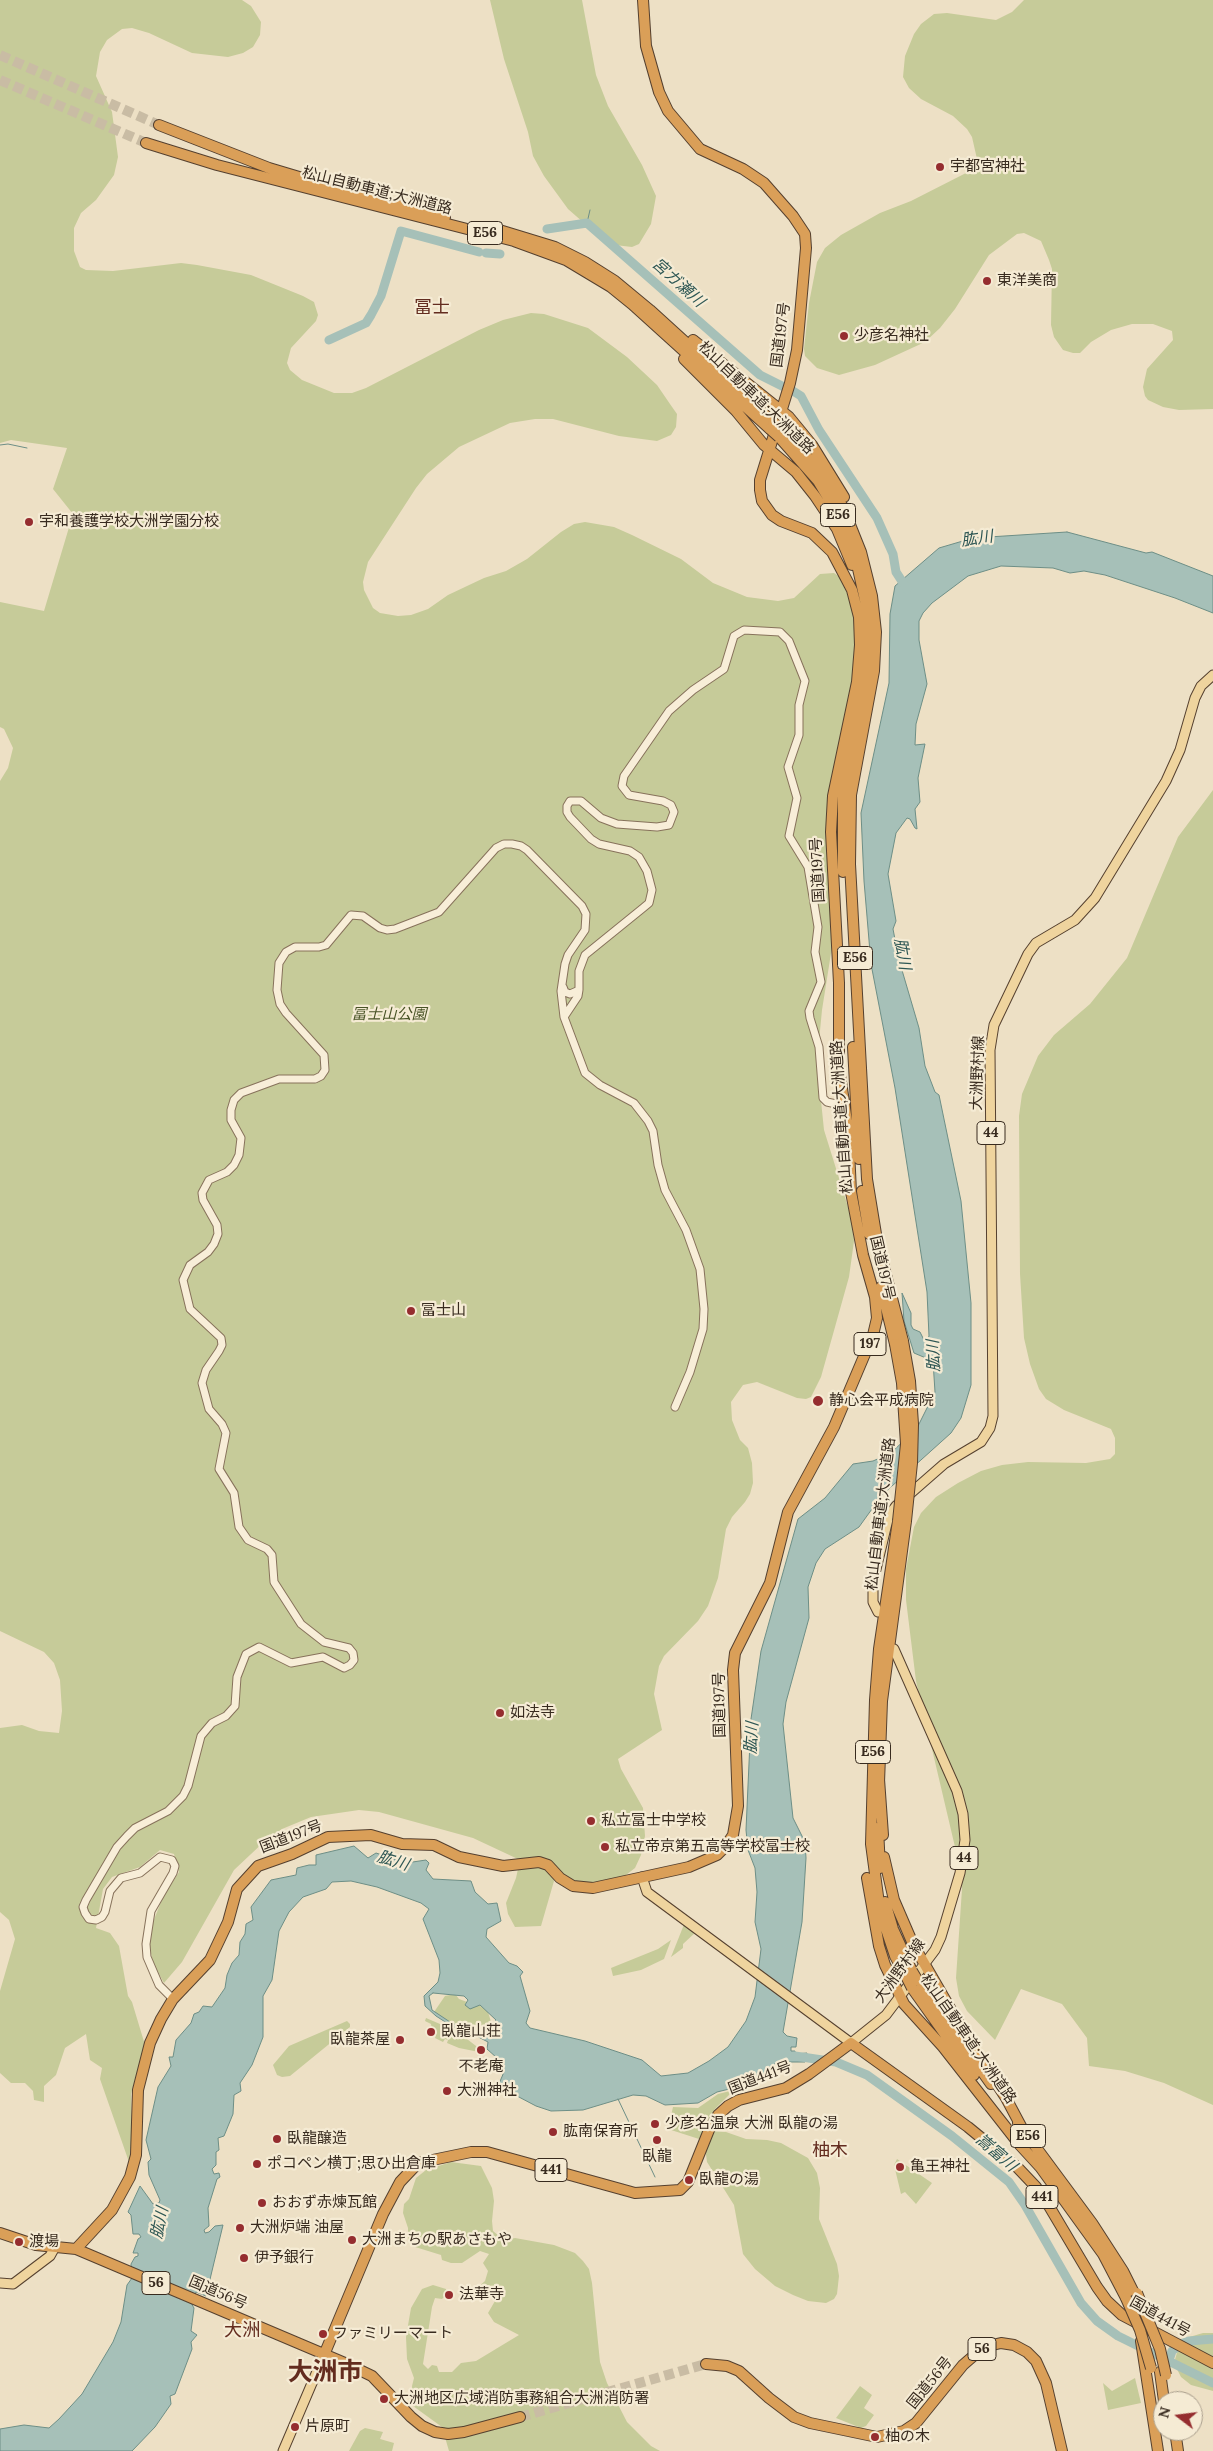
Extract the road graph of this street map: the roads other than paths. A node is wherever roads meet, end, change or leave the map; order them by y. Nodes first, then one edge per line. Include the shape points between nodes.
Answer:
1 (643, 0) edge
2 (158, 125) tunnel mouth
3 (146, 143) tunnel mouth
4 (591, 274) junction
5 (615, 281) junction
6 (781, 410) junction
7 (772, 426) junction
8 (781, 433) junction
9 (769, 450) junction
10 (868, 574) junction
11 (867, 609) junction
12 (1213, 675) edge
13 (563, 987) junction
14 (579, 990) junction
15 (564, 1017) junction
16 (845, 1106) junction
17 (899, 1342) junction
18 (675, 1407) dead end
19 (878, 1612) dead end
20 (894, 1649) dead end
21 (876, 1780) junction
22 (642, 1877) junction
23 (924, 1964) junction
24 (915, 1984) junction
25 (900, 1998) junction
26 (173, 1999) junction
27 (851, 2043) junction
28 (1022, 2128) junction
29 (1041, 2168) junction
30 (0, 2233) edge
31 (55, 2247) junction
32 (76, 2249) junction
33 (0, 2283) edge
34 (1133, 2295) junction
35 (324, 2356) junction
36 (1213, 2363) edge
37 (706, 2364) tunnel mouth
38 (1155, 2370) junction
39 (1161, 2391) edge
40 (1166, 2391) edge
41 (520, 2417) tunnel mouth
42 (283, 2451) edge
43 (1062, 2451) edge
44 (1158, 2451) edge
45 (1164, 2451) edge

1 - 6 highway, 国道197号 / 197 via 646,46 668,111 700,149 743,169 764,183 805,234 798,350
2 - 5 highway, 松山自動車道;大洲道路 / E56 via 298,177 539,242 570,254
3 - 4 highway, 松山自動車道;大洲道路 / E56 via 225,167 514,241 552,254
4 - 7 highway, 松山自動車道;大洲道路 / E56 via 632,304
4 - 9 highway via 708,382
5 - 6 highway
5 - 7 highway, 松山自動車道;大洲道路 / E56
6 - 9 highway, 国道197号 / 197
6 - 10 highway via 804,434 841,491 860,536
7 - 8 highway, 松山自動車道;大洲道路 / E56, bridge
8 - 10 highway, 松山自動車道;大洲道路 / E56 via 811,461 834,493 853,530
8 - 11 highway, 松山自動車道;大洲道路 / E56 via 818,480 836,511 854,551
9 - 11 highway via 796,472 828,514 856,574
9 - 16 highway, 国道197号 / 197 via 760,480 762,501 772,515 812,533 832,552 852,590 858,617 857,682 833,796 831,832 839,983 839,1069
10 - 17 highway, 松山自動車道;大洲道路 / E56 via 876,651 851,795 850,864 867,1179
11 - 17 highway, 松山自動車道;大洲道路 / E56 via 866,672 843,794 842,841 860,1179 869,1235
12 - 19 main road, 大洲野村線 / 44 via 1201,686 1195,698 1180,750 1166,781 1095,898 1076,920 1036,943 994,1025 990,1050 993,1416 981,1442 944,1464 889,1515 873,1582 873,1602
13 - 14 street via 570,994
13 - 15 street
13 - 26 street via 565,964 585,930 586,914 577,899 527,850 512,844 496,848 439,912 387,930 363,916 352,915 326,945 295,947 286,952 280,963 277,990 280,1004 324,1055 325,1070 315,1079 279,1079 234,1100 231,1120 241,1138 239,1155 226,1172 209,1180 202,1193 218,1234 208,1252 190,1265 183,1280 190,1310 221,1338 220,1351 206,1370 202,1383 209,1409 225,1428 226,1440 219,1469 234,1494 243,1536 272,1555 274,1582 301,1624 324,1642 349,1648 354,1660 344,1668 323,1657 291,1663 259,1647 246,1654 237,1677 235,1706 201,1736 183,1796 168,1811 135,1828 117,1846 86,1900 85,1914 96,1920 105,1912 110,1891 121,1878 140,1873 160,1857 172,1860 173,1873 151,1911 146,1944 147,1957 159,1984
14 - 15 street
14 - 16 street via 579,971 585,955 643,908 652,890 639,857 591,839 567,812 570,801 582,801 601,818 617,824 657,828 669,825 674,812 671,805 629,795 622,786 624,776 669,711 724,669 734,636 744,630 780,632 789,641 805,681 799,705 799,735 788,767 797,798 789,836 808,867 818,927 815,952 821,982 810,1018 818,1047 823,1098
15 - 18 street via 585,1073 634,1103 648,1121 665,1190 686,1230 700,1269 703,1329
16 - 22 highway, 国道197号 / 197 via 851,1192 875,1296 873,1335 834,1427 788,1512 770,1583 736,1653 733,1670 738,1806 733,1835 726,1847 703,1863
17 - 21 highway, 松山自動車道;大洲道路 / E56, bridge via 910,1381 912,1463 902,1521
20 - 23 main road, 大洲野村線 / 44 via 957,1791 965,1828 964,1857 941,1936
21 - 23 highway via 887,1876 897,1908
21 - 24 highway, 松山自動車道;大洲道路 / E56, bridge via 882,1887 893,1929
21 - 25 highway via 867,1836 867,1876 885,1965
22 - 26 highway, 国道197号 / 197 via 581,1888 560,1878 548,1865 539,1862 502,1866 459,1857 425,1844 402,1844 371,1834 328,1837 258,1866 248,1875 237,1889 228,1922 210,1960
22 - 27 main road via 647,1892
23 - 25 main road, 大洲野村線 / 44
23 - 28 highway
24 - 28 highway, 松山自動車道;大洲道路 / E56
24 - 29 highway, 松山自動車道;大洲道路 / E56
25 - 27 main road, 大洲野村線 / 44 via 886,2015
25 - 29 highway
26 - 32 highway, 国道197号 / 197 via 150,2043 142,2071 136,2111 136,2155 130,2176 112,2210
27 - 35 highway, 国道441号 / 441 via 786,2088 738,2100 728,2106 709,2130 688,2182 680,2190 635,2193 487,2152 471,2152 418,2163 400,2182 383,2214
27 - 36 highway, 国道441号 / 441 via 968,2127 1018,2168 1049,2206 1102,2294 1122,2315
28 - 34 highway, 松山自動車道;大洲道路 / E56 via 1123,2271
29 - 34 highway, 松山自動車道;大洲道路 / E56
30 - 31 highway, 国道56号 / 56 via 36,2245
31 - 32 highway, 国道56号 / 56
31 - 33 main road via 50,2256 13,2284
32 - 35 highway, 国道56号 / 56
34 - 38 highway, 松山自動車道;大洲道路 / E56, bridge via 1140,2330
34 - 38 highway, bridge via 1160,2349
35 - 41 highway, 国道56号 / 56 via 372,2376 411,2417 435,2432 464,2432
35 - 42 main road
37 - 43 highway, 国道56号 / 56 via 739,2371 794,2417 877,2438 904,2431 916,2423 962,2365 978,2352 1001,2343 1014,2346 1027,2352 1036,2362 1046,2382
38 - 39 highway, 松山自動車道;大洲道路 / E56
38 - 40 highway
38 - 44 highway
38 - 45 highway, 松山自動車道;大洲道路 / E56

